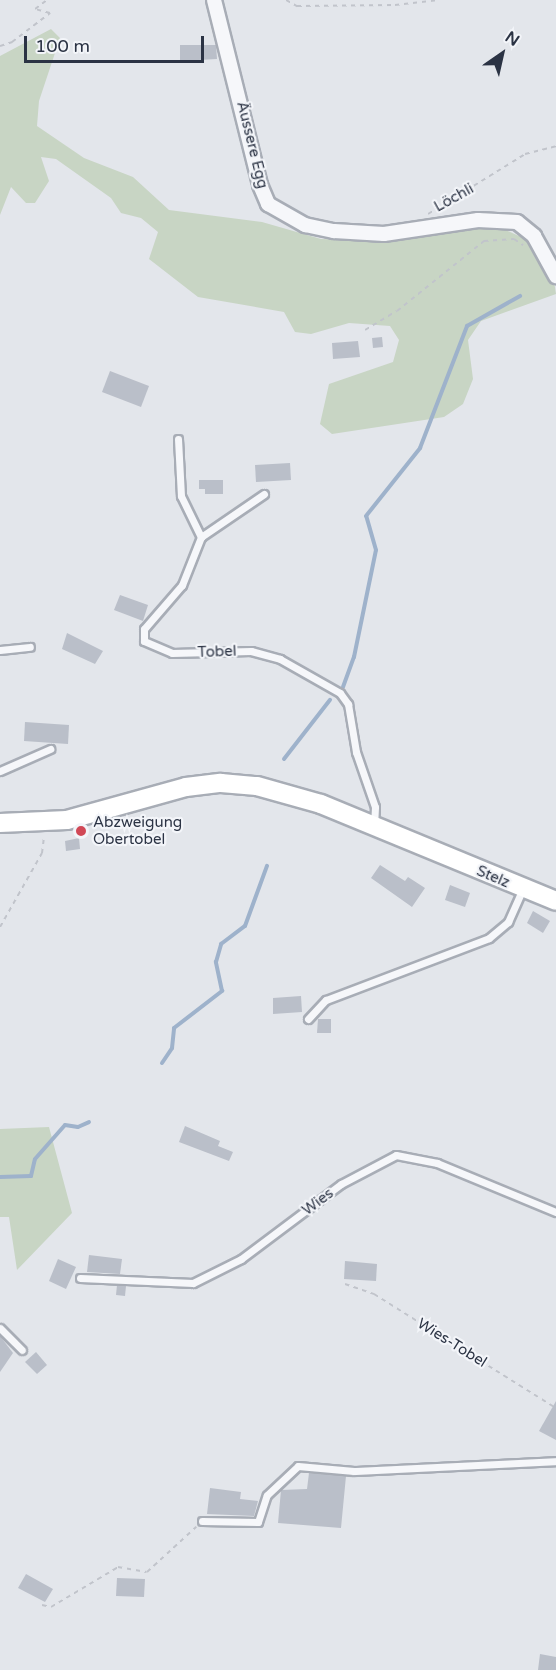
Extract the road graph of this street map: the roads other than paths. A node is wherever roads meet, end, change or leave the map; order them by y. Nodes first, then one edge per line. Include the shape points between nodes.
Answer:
1 (214, 0) edge
2 (423, 229) joint
3 (556, 276) edge
4 (178, 439) dead end
5 (264, 494) dead end
6 (201, 537) junction
7 (30, 647) dead end
8 (0, 650) edge
9 (50, 749) dead end
10 (0, 771) edge
11 (0, 823) edge
12 (373, 826) junction
13 (522, 890) junction
14 (556, 902) edge
15 (308, 1019) dead end
16 (556, 1212) edge
17 (80, 1278) dead end
18 (0, 1328) edge
19 (22, 1350) dead end
20 (556, 1461) edge
21 (202, 1521) road end

1 - 2 street, Äussere Egg via 268,204 305,225 333,231 384,234
2 - 3 street, Löchli via 478,220 517,222 534,236
4 - 6 lane via 181,496
5 - 6 lane
6 - 12 lane, Tobel via 182,585 144,629 144,641 172,652 251,651 280,659 340,693 348,704 356,752 375,807
7 - 8 lane
9 - 10 lane
11 - 12 main road, Stelz via 67,820 171,790 248,784 289,793
12 - 13 main road, Stelz
13 - 14 main road
13 - 15 lane, Stelz via 508,922 489,938 326,1000
16 - 17 lane, Wies via 437,1163 396,1155 341,1184 241,1259 194,1283
18 - 19 lane
20 - 21 lane via 354,1471 298,1466 267,1495 258,1522

